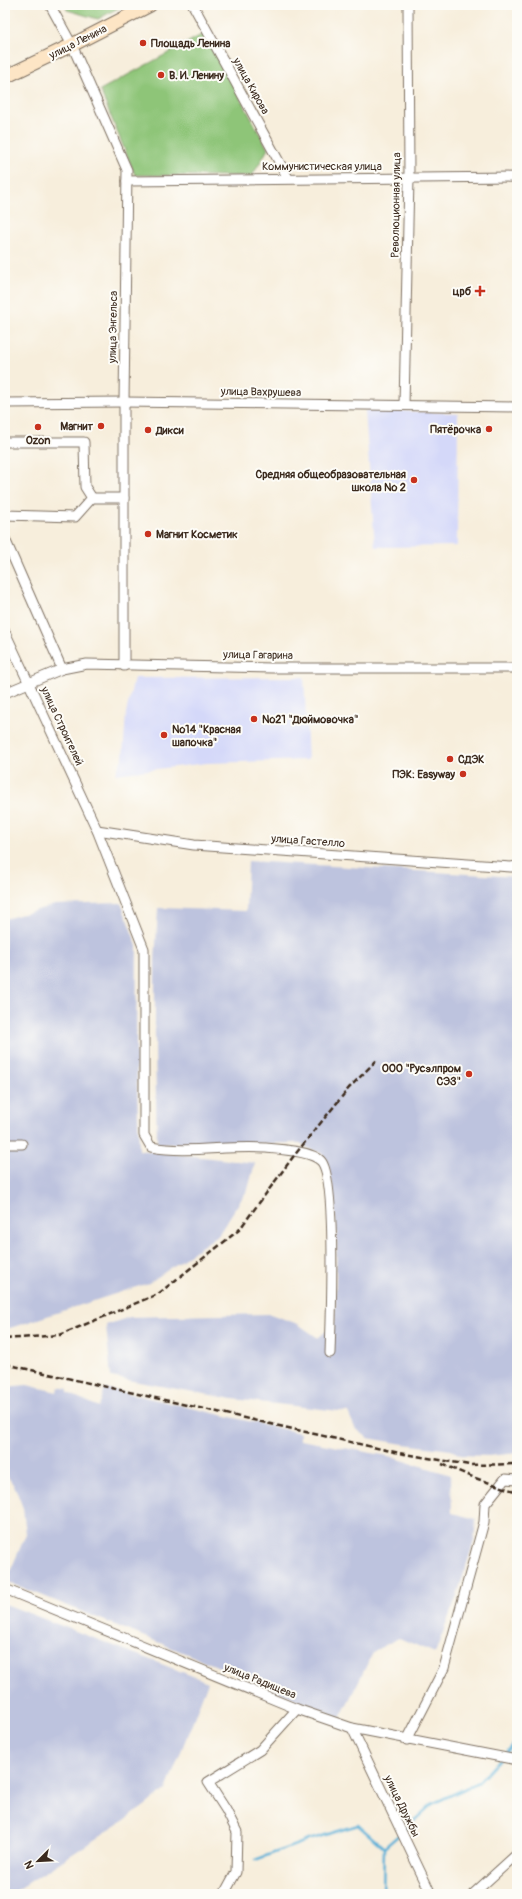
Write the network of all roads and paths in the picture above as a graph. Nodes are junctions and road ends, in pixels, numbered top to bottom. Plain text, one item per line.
1 (50, 5) edge
2 (150, 5) edge
3 (193, 5) edge
4 (408, 5) edge
5 (72, 45) junction
6 (5, 77) edge
7 (517, 176) edge
8 (288, 178) junction
9 (409, 178) junction
10 (127, 181) junction
11 (124, 402) junction
12 (5, 403) edge
13 (404, 406) junction
14 (517, 407) edge
15 (5, 442) edge
16 (92, 498) junction
17 (124, 498) junction
18 (5, 514) edge
19 (5, 538) edge
20 (5, 632) edge
21 (124, 666) junction
22 (517, 668) edge
23 (62, 669) junction
24 (28, 682) junction
25 (5, 693) edge
26 (97, 830) junction
27 (517, 866) edge
28 (5, 1144) edge
29 (22, 1144) dead end
30 (330, 1353) dead end
31 (517, 1480) edge
32 (5, 1589) edge
33 (297, 1709) junction
34 (352, 1728) junction
35 (407, 1740) junction
36 (517, 1760) edge
37 (517, 1854) edge
38 (224, 1894) edge
39 (431, 1894) edge
40 (473, 1894) edge

1 - 5 street, улица Энгельса
2 - 5 main road, улица Ленина
3 - 8 street, улица Кирова
4 - 9 street, Революционная улица
5 - 6 main road, улица Ленина
5 - 10 street, улица Энгельса
7 - 9 street, Коммунистическая улица
8 - 9 street, Коммунистическая улица
8 - 10 street, Коммунистическая улица
9 - 13 street, Революционная улица
10 - 11 street, улица Энгельса
11 - 12 street, улица Вахрушева
11 - 13 street, улица Вахрушева
11 - 17 street, улица Энгельса
13 - 14 street, улица Вахрушева
15 - 16 street
16 - 17 street
16 - 18 street
17 - 21 street, улица Энгельса
19 - 23 street
20 - 24 street, улица Строителей
21 - 22 street, улица Гагарина
21 - 23 street, улица Гагарина
23 - 24 street, улица Гагарина
24 - 25 street, улица Гагарина
24 - 26 street, улица Строителей
26 - 27 street, улица Гастелло
26 - 30 street, улица Строителей
28 - 29 street
31 - 35 street
32 - 33 street, улица Радищева
33 - 34 street, улица Радищева
33 - 38 street
34 - 35 street, улица Радищева
34 - 39 street, улица Дружбы
35 - 36 street, улица Радищева
37 - 40 street

